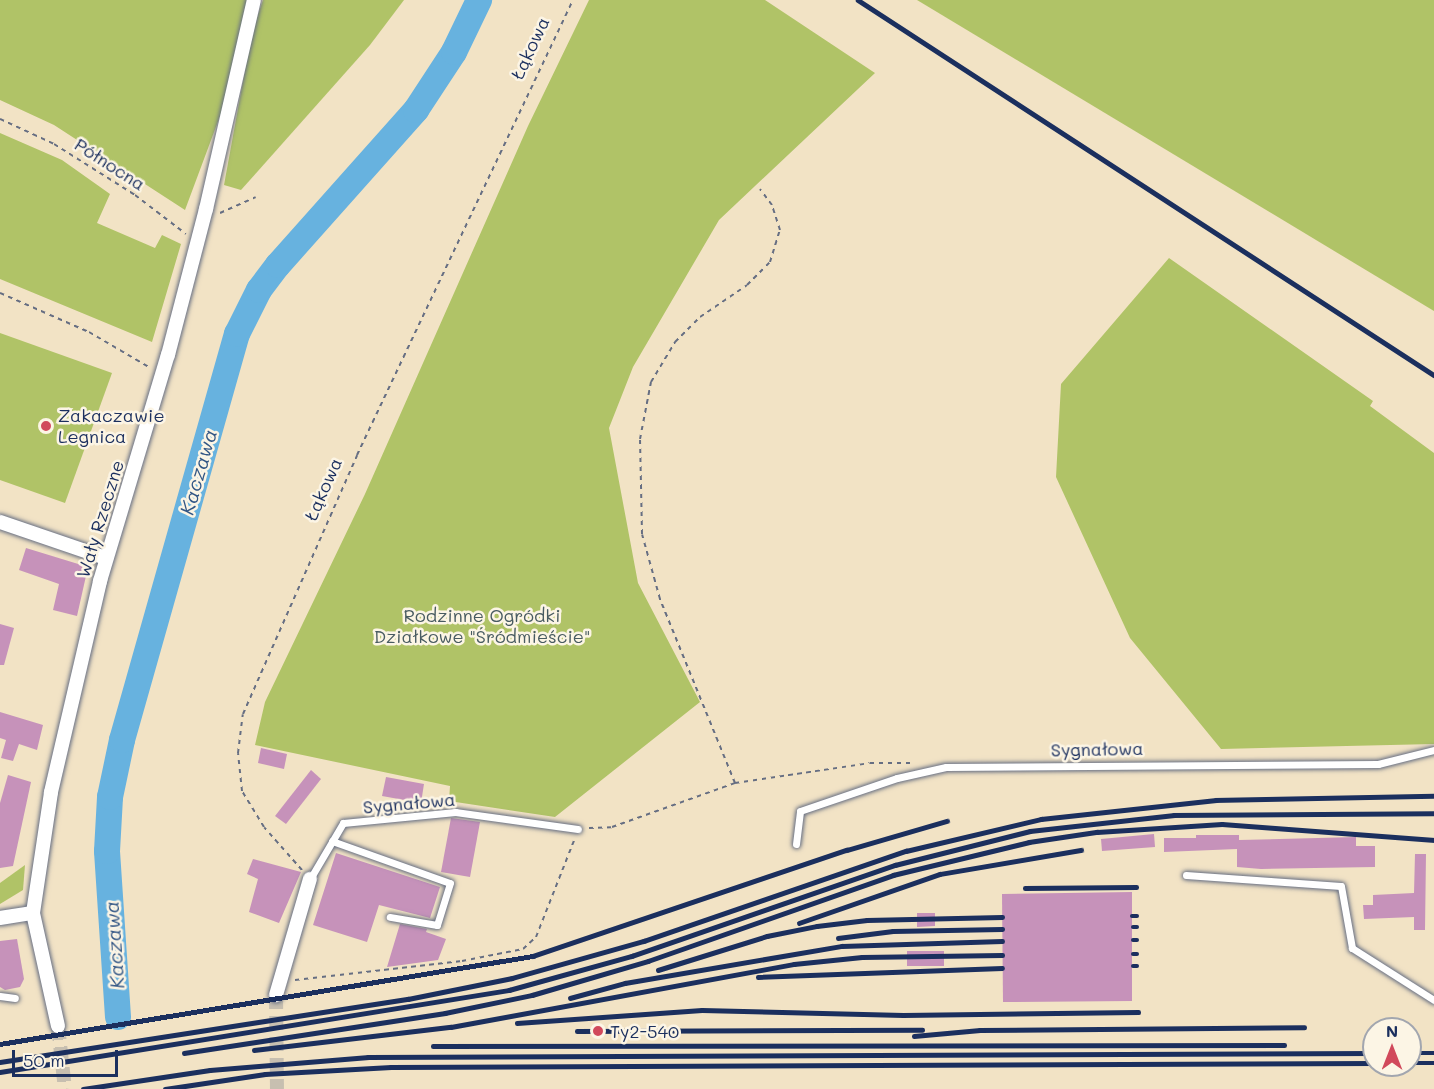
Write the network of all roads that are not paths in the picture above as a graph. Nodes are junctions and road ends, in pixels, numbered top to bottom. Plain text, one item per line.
1 (254, 0) edge
2 (0, 522) edge
3 (106, 558) junction
4 (1434, 750) edge
5 (578, 829) road end
6 (332, 841) junction
7 (796, 844) dead end
8 (1186, 875) dead end
9 (310, 879) joint
10 (33, 913) junction
11 (390, 917) dead end
12 (0, 918) edge
13 (278, 988) tunnel mouth
14 (0, 996) edge
15 (15, 998) dead end
16 (1434, 1000) edge
17 (58, 1026) tunnel mouth

1 - 3 street, Wały Rzeczne
2 - 3 street
3 - 10 street, Wały Rzeczne
4 - 7 lane, Sygnałowa
5 - 6 lane, Sygnałowa
6 - 9 lane, Sygnałowa
6 - 11 lane
8 - 16 lane
9 - 13 street
10 - 12 street
10 - 17 street
14 - 15 lane

